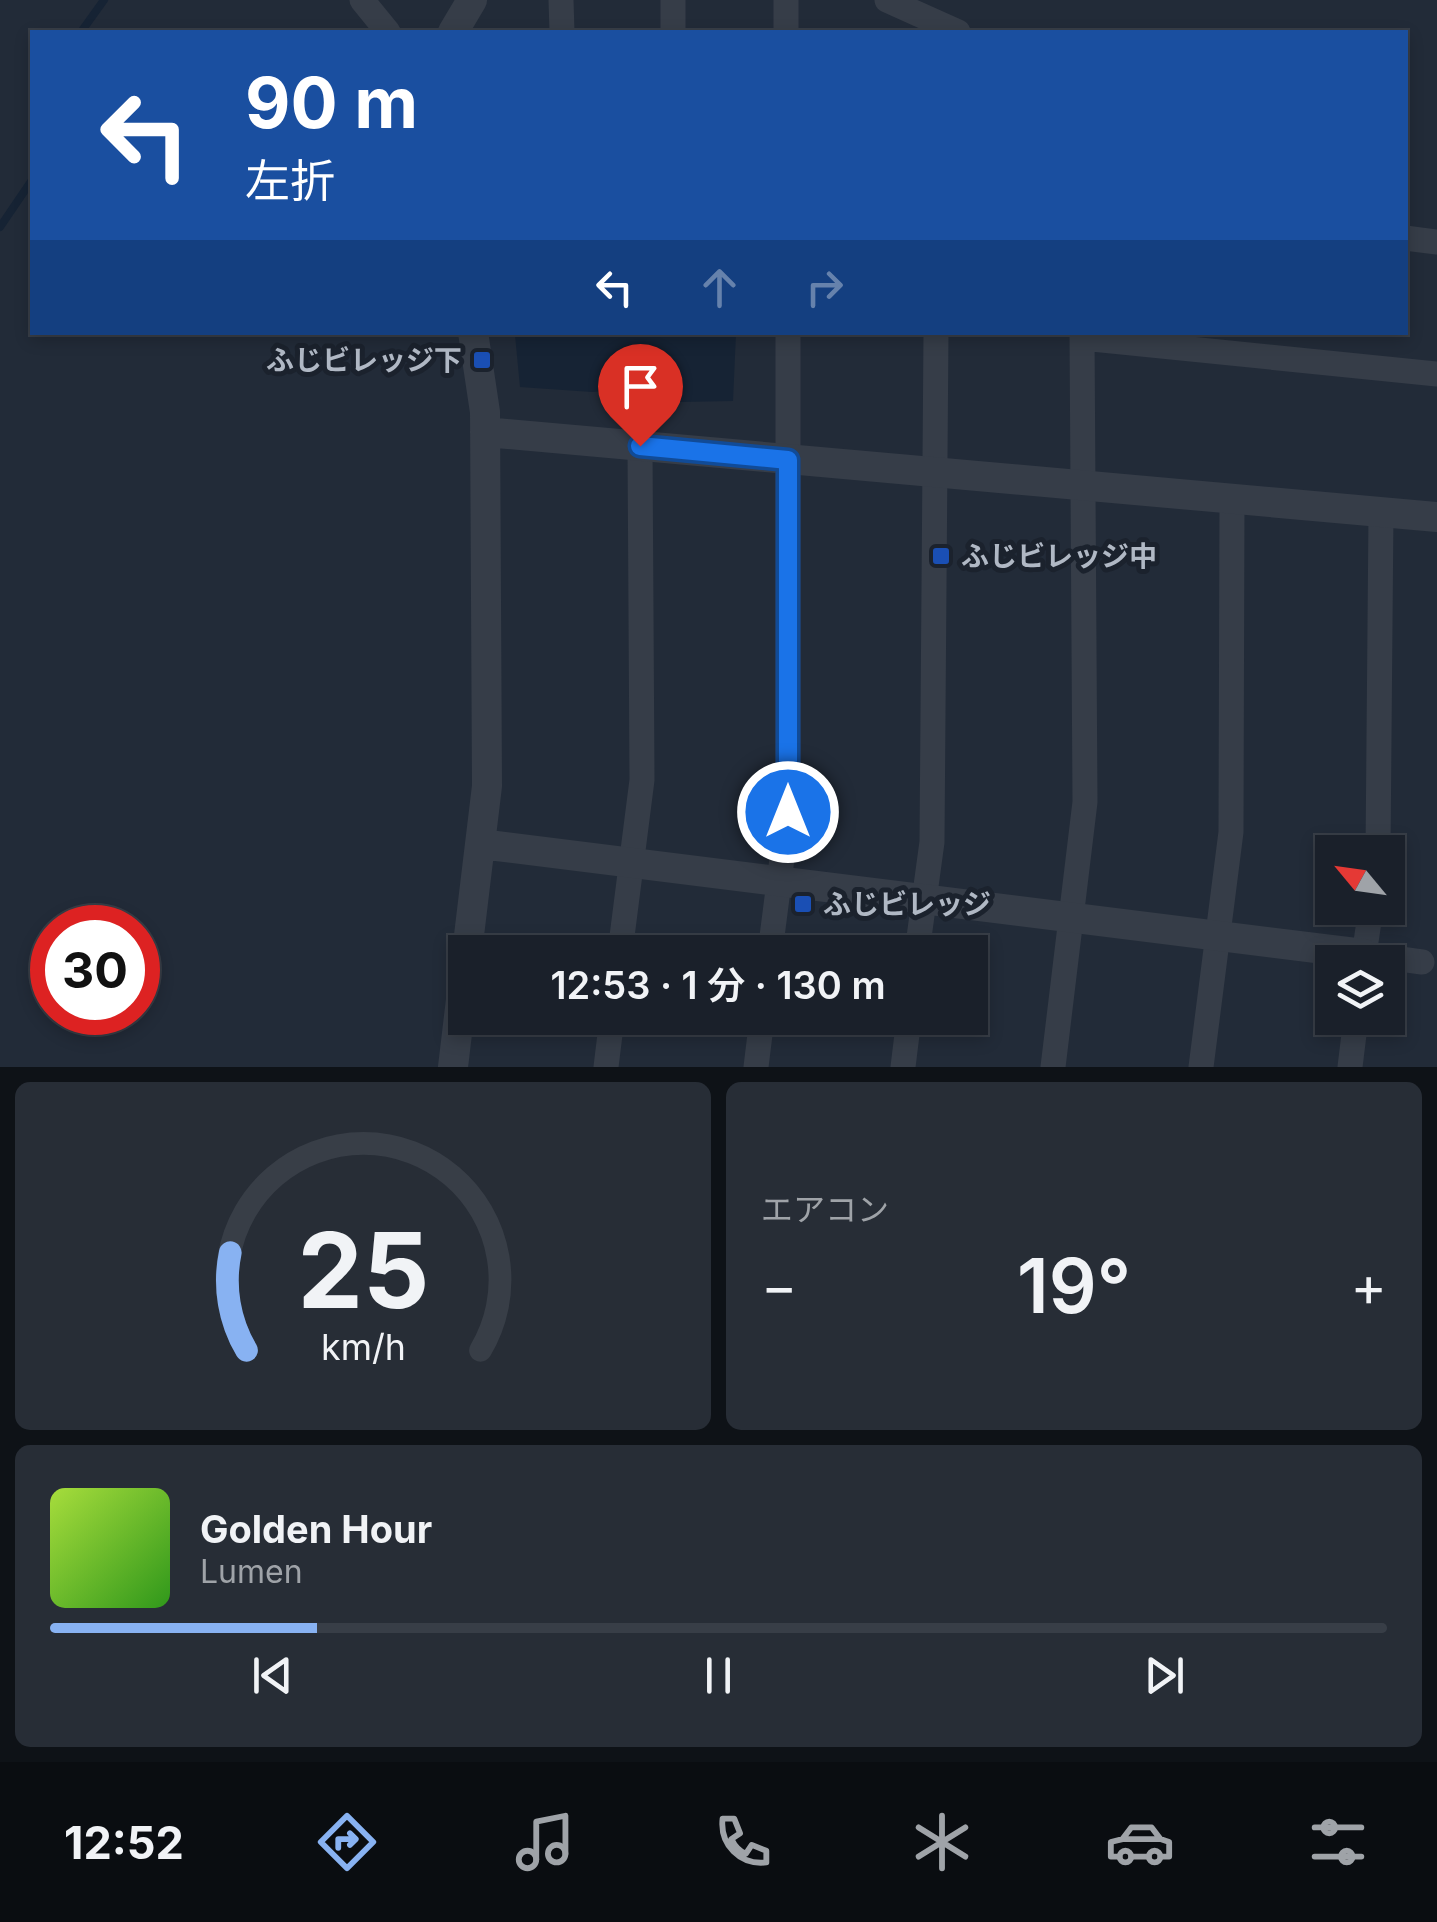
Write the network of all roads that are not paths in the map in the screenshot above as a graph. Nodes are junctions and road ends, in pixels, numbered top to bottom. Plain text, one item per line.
1 (362, 0) edge
2 (472, 0) edge
3 (561, 0) edge
4 (673, 0) edge
5 (786, 0) edge
6 (887, 0) edge
7 (386, 30) edge
8 (454, 30) edge
9 (562, 30) edge
10 (673, 30) edge
11 (786, 30) edge
12 (948, 30) edge
13 (1408, 238) edge
14 (1437, 242) edge
15 (473, 335) edge
16 (788, 335) edge
17 (936, 335) edge
18 (1082, 336) edge
19 (1437, 374) edge
20 (485, 432) junction
21 (640, 446) junction
22 (788, 460) junction
23 (935, 473) junction
24 (1082, 486) junction
25 (1232, 499) junction
26 (1381, 512) junction
27 (1437, 517) edge
28 (1378, 835) edge
29 (480, 844) junction
30 (631, 863) junction
31 (779, 882) junction
32 (924, 900) junction
33 (1071, 918) junction
34 (468, 935) edge
35 (622, 935) edge
36 (772, 935) edge
37 (919, 935) edge
38 (1218, 936) junction
39 (1315, 951) edge
40 (1405, 961) edge
41 (1422, 962) dead end
42 (456, 1035) edge
43 (610, 1035) edge
44 (760, 1035) edge
45 (907, 1035) edge
46 (1354, 1035) edge
47 (452, 1067) edge
48 (606, 1067) edge
49 (756, 1067) edge
50 (903, 1067) edge
51 (1053, 1067) edge
52 (1201, 1067) edge
53 (1350, 1067) edge

1 - 7 street
2 - 8 street
3 - 9 street
4 - 10 street
5 - 11 street
6 - 12 street
13 - 14 street
15 - 20 street
16 - 22 street
17 - 23 street
18 - 19 street
18 - 24 street
20 - 21 street
20 - 29 street
21 - 22 street
21 - 30 street
22 - 23 street
22 - 31 street
23 - 24 street
23 - 32 street
24 - 25 street
24 - 33 street
25 - 26 street
25 - 38 street
26 - 27 street
26 - 28 street
29 - 30 street
29 - 34 street
30 - 31 street
30 - 35 street
31 - 32 street
31 - 36 street
32 - 33 street
32 - 37 street
33 - 38 street
33 - 51 street
38 - 39 street
38 - 52 street
40 - 41 street
42 - 47 street
43 - 48 street
44 - 49 street
45 - 50 street
46 - 53 street

